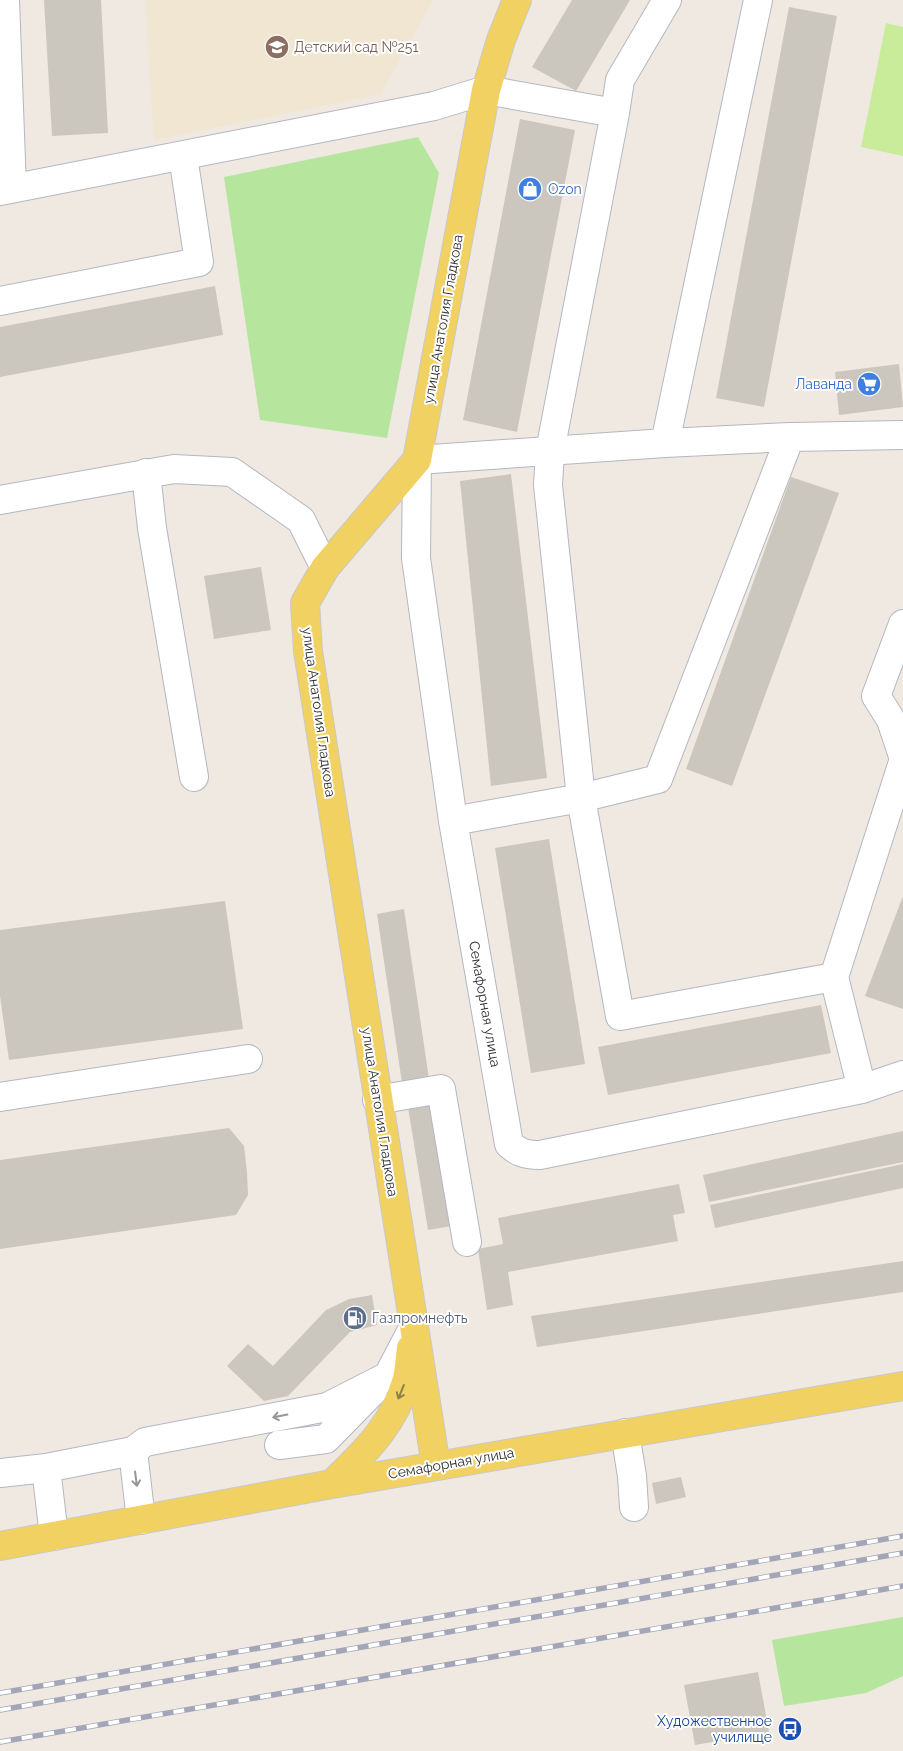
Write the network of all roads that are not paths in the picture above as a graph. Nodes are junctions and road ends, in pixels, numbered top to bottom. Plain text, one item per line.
1 (5, 0) edge
2 (517, 0) edge
3 (667, 0) edge
4 (758, 0) edge
5 (486, 90) junction
6 (615, 113) junction
7 (183, 156) junction
8 (6, 190) edge
9 (0, 301) edge
10 (903, 435) edge
11 (790, 437) junction
12 (665, 443) junction
13 (550, 451) junction
14 (417, 460) junction
15 (146, 472) junction
16 (0, 500) edge
17 (325, 568) junction
18 (903, 624) edge
19 (903, 756) edge
20 (903, 762) edge
21 (194, 777) dead end
22 (581, 798) junction
23 (453, 821) junction
24 (834, 976) junction
25 (248, 1059) dead end
26 (903, 1075) edge
27 (862, 1089) junction
28 (0, 1097) edge
29 (378, 1100) junction
30 (466, 1242) dead end
31 (414, 1327) junction
32 (388, 1376) junction
33 (903, 1386) edge
34 (625, 1433) junction
35 (279, 1445) dead end
36 (133, 1451) junction
37 (436, 1466) junction
38 (46, 1468) junction
39 (0, 1473) edge
40 (332, 1484) junction
41 (634, 1507) dead end
42 (141, 1520) junction
43 (54, 1536) junction
44 (0, 1546) edge

1 - 8 street
2 - 5 main road, улица Анатолия Гладкова
3 - 6 street
4 - 12 street
5 - 6 street
5 - 7 street
5 - 14 main road, улица Анатолия Гладкова
6 - 13 street
7 - 8 street
7 - 9 street
10 - 11 street
11 - 12 street
11 - 22 street
12 - 13 street
13 - 14 street
13 - 22 street
14 - 17 main road, улица Анатолия Гладкова
14 - 23 street, Семафорная улица
15 - 16 street
15 - 17 street
15 - 21 street
17 - 29 main road, улица Анатолия Гладкова
18 - 19 street
20 - 24 street
22 - 23 street
22 - 24 street
23 - 27 street, Семафорная улица
24 - 27 street
25 - 28 street
26 - 27 street, Семафорная улица
29 - 30 street
29 - 31 main road, улица Анатолия Гладкова
31 - 32 street
31 - 37 main road, улица Анатолия Гладкова
31 -> 40 main road
32 - 35 street
32 -> 36 street
33 - 34 main road, Семафорная улица
34 - 37 main road, Семафорная улица
34 - 41 street
36 - 38 street
36 -> 42 street
37 - 40 main road, Семафорная улица
38 - 39 street
38 - 43 street
40 - 42 main road, Семафорная улица
42 - 43 main road, Семафорная улица
43 - 44 main road, Семафорная улица

